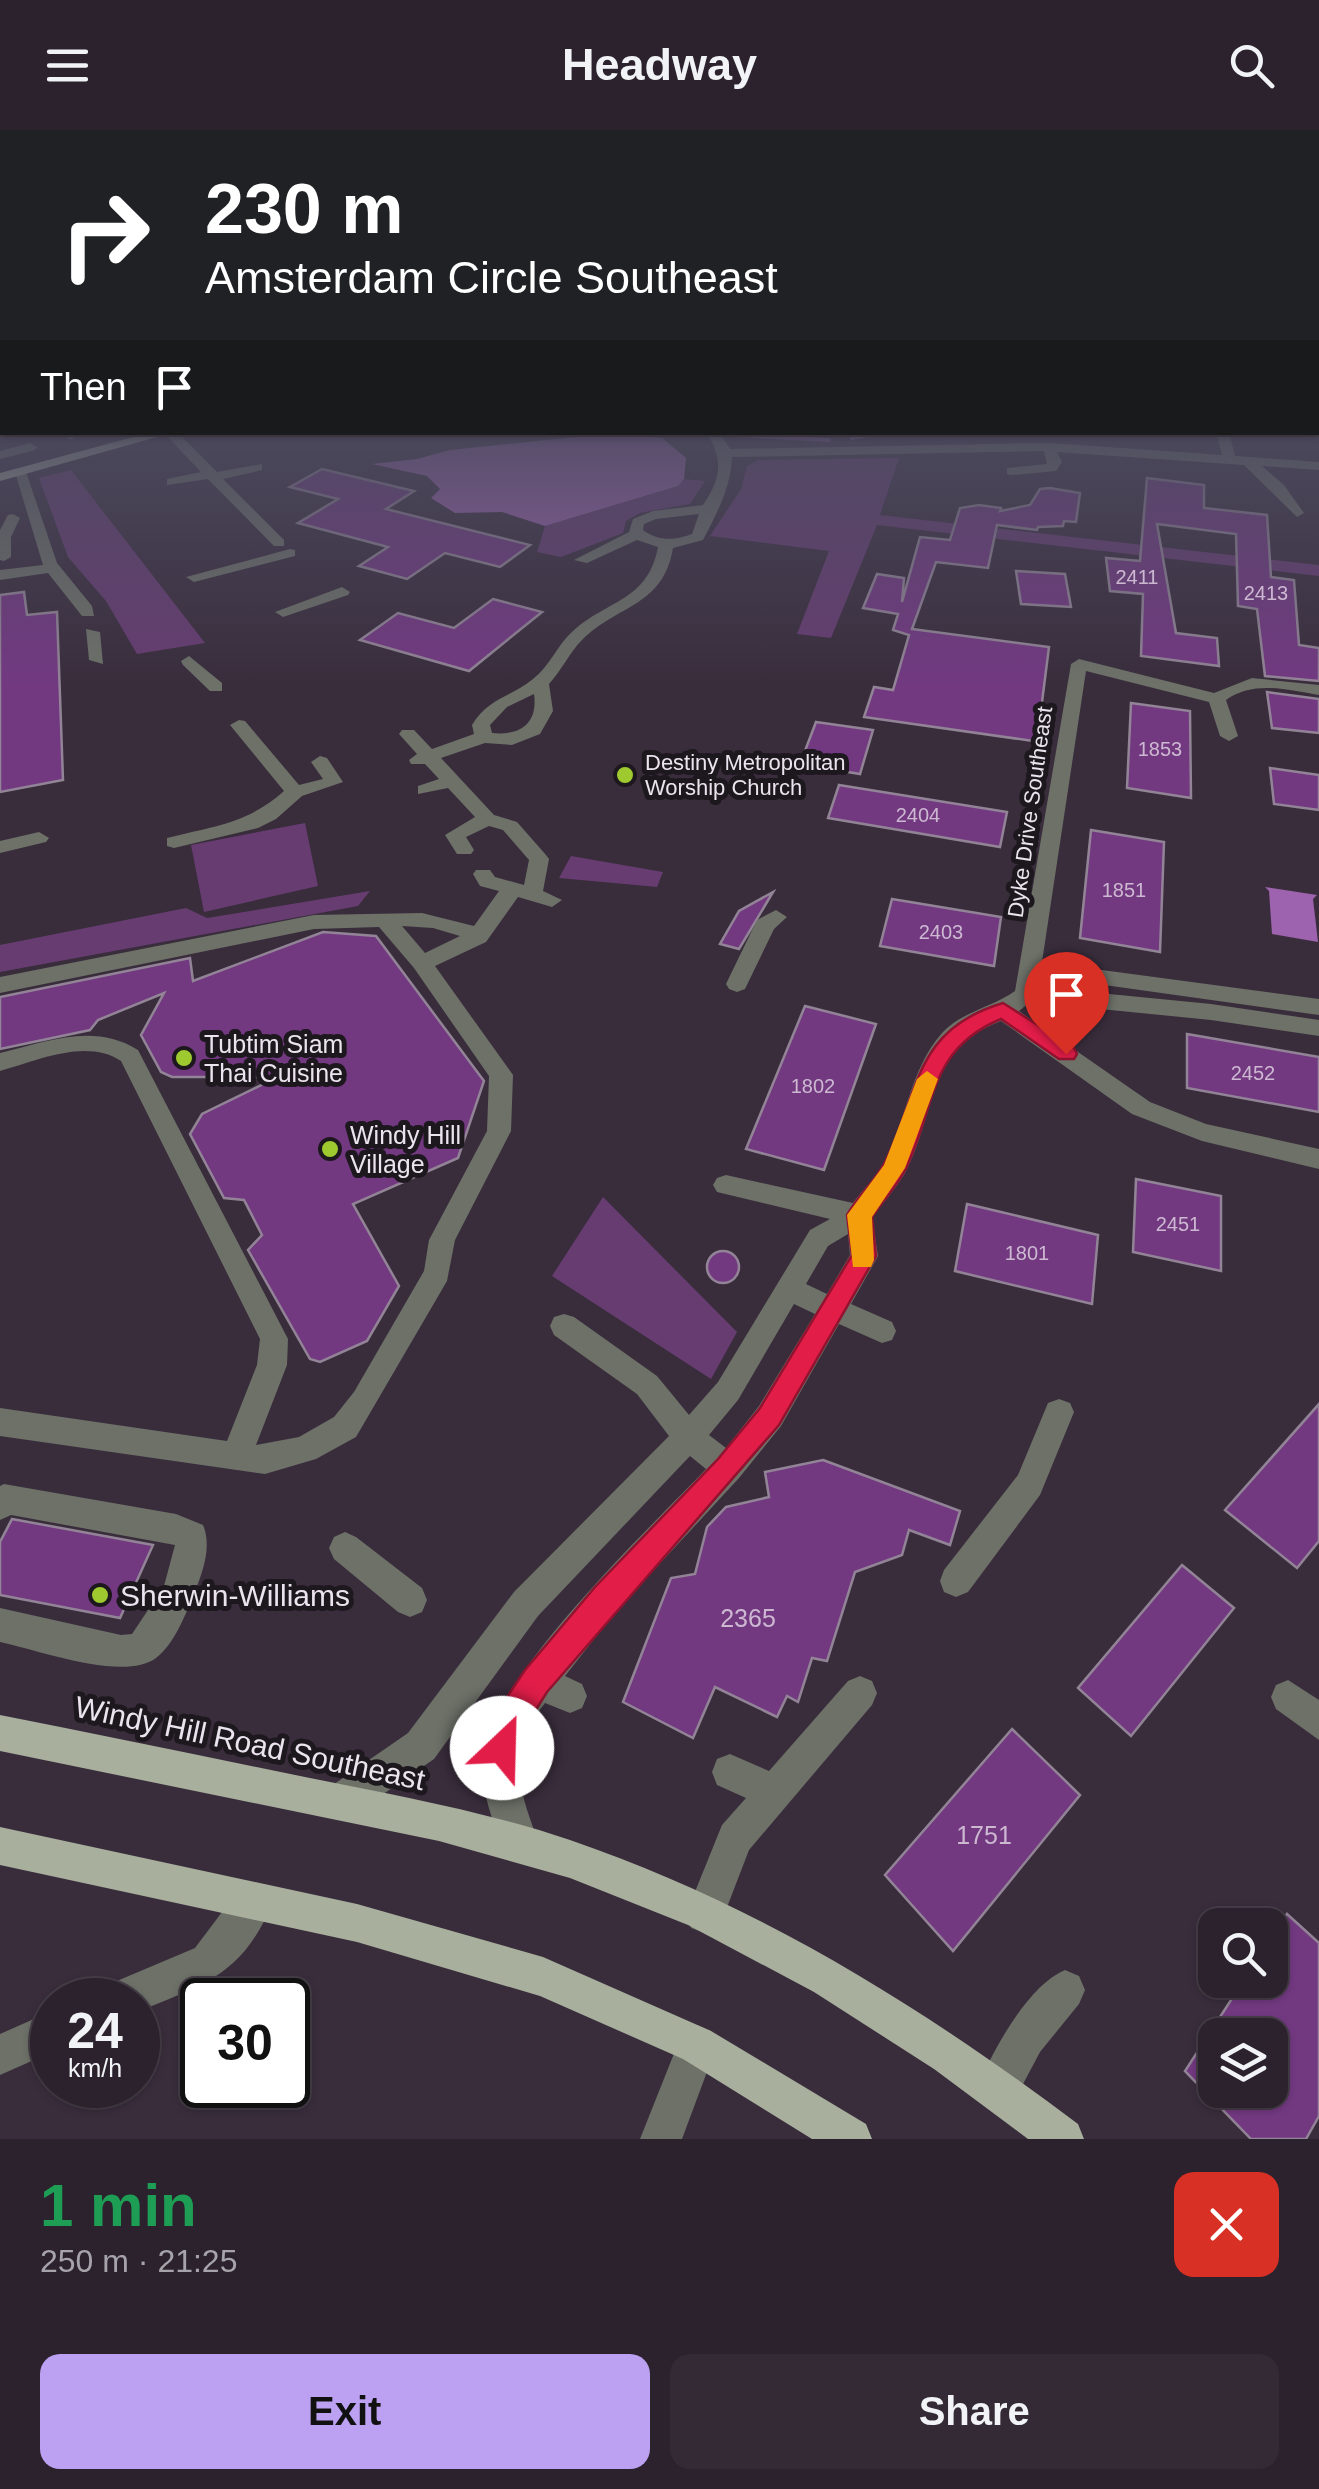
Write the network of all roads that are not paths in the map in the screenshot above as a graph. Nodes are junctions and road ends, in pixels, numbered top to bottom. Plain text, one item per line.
1 (31, 499) edge
2 (236, 499) edge
3 (714, 499) edge
4 (1287, 499) edge
5 (708, 508) junction
6 (1297, 513) dead end
7 (34, 515) junction
8 (7, 519) edge
9 (637, 534) junction
10 (666, 544) junction
11 (4, 557) dead end
12 (582, 560) dead end
13 (52, 568) junction
14 (0, 575) edge
15 (194, 577) dead end
16 (342, 592) dead end
17 (283, 612) dead end
18 (88, 614) dead end
19 (92, 632) dead end
20 (97, 660) dead end
21 (189, 661) dead end
22 (540, 683) junction
23 (216, 687) dead end
24 (1319, 690) edge
25 (1217, 699) junction
26 (240, 724) dead end
27 (408, 734) dead end
28 (1229, 736) dead end
29 (484, 737) junction
30 (424, 758) junction
31 (320, 762) dead end
32 (452, 781) junction
33 (425, 790) dead end
34 (295, 792) junction
35 (487, 819) junction
36 (40, 838) dead end
37 (174, 842) dead end
38 (0, 847) edge
39 (464, 850) dead end
40 (483, 874) dead end
41 (532, 895) junction
42 (776, 917) dead end
43 (385, 920) junction
44 (478, 937) junction
45 (422, 962) junction
46 (1032, 968) junction
47 (736, 984) dead end
48 (0, 985) edge
49 (1026, 994) junction
50 (1319, 1006) edge
51 (1003, 1010) junction
52 (1319, 1028) edge
53 (0, 1062) edge
54 (1319, 1159) edge
55 (726, 1186) dead end
56 (860, 1215) junction
57 (791, 1290) junction
58 (833, 1310) junction
59 (564, 1326) dead end
60 (882, 1331) dead end
61 (1059, 1412) dead end
62 (0, 1422) edge
63 (688, 1437) junction
64 (237, 1455) junction
65 (728, 1468) junction
66 (0, 1505) edge
67 (346, 1548) dead end
68 (956, 1581) dead end
69 (410, 1600) dead end
70 (0, 1626) edge
71 (536, 1681) junction
72 (860, 1693) dead end
73 (570, 1696) dead end
74 (1288, 1696) dead end
75 (1319, 1722) edge
76 (0, 1733) edge
77 (730, 1772) dead end
78 (774, 1792) junction
79 (340, 1802) junction
80 (520, 1843) junction
81 (0, 1846) edge
82 (254, 1902) junction
83 (705, 1914) junction
84 (160, 1983) edge
85 (1064, 1990) dead end
86 (30, 2041) edge
87 (697, 2045) junction
88 (0, 2055) edge
89 (998, 2088) junction
90 (661, 2139) edge
91 (851, 2139) edge
92 (1063, 2139) edge

1 - 7 street
2 - 15 street
3 - 5 street
4 - 6 street
5 - 9 street
5 - 10 street
7 - 8 street
7 - 13 street
8 - 11 street
9 - 10 street
9 - 12 street
10 - 22 street
13 - 14 street
13 - 18 street
16 - 17 street
19 - 20 street
21 - 23 street
22 - 29 street
22 - 29 street
24 - 25 street
25 - 28 street
25 - 46 street, Dyke Drive Southeast
26 - 34 street
27 - 30 street
29 - 30 street
30 - 32 street
31 - 34 street
32 - 33 street
32 - 35 street
34 - 37 street
35 - 39 street
35 - 41 street
36 - 38 street
40 - 41 street
41 - 44 street
42 - 47 street
43 - 44 street
43 - 45 street
43 - 48 street
44 - 45 street
45 - 64 street
46 - 49 street, Dyke Drive Southeast
46 - 50 street
49 - 51 street
49 - 52 street
51 - 54 street
51 - 56 street
53 - 64 street
55 - 56 street
56 - 57 street
56 - 58 street
57 - 58 street
57 - 63 street
58 - 60 street
58 - 65 street
59 - 63 street
61 - 68 street
62 - 64 street
63 - 65 street
63 - 79 street
65 - 71 street
66 - 70 street
67 - 69 street
71 - 73 street
71 - 80 street
72 - 78 street
74 - 75 street
76 - 79 main road, Windy Hill Road Southeast
77 - 78 street
78 - 83 street
79 - 80 main road, Windy Hill Road Southeast
80 - 83 main road, Windy Hill Road Southeast
81 - 82 main road
82 - 84 street
82 - 87 main road
83 - 89 main road, Windy Hill Road Southeast
85 - 89 street
86 - 88 street
87 - 90 street
87 - 91 main road
89 - 92 main road, Windy Hill Road Southeast

